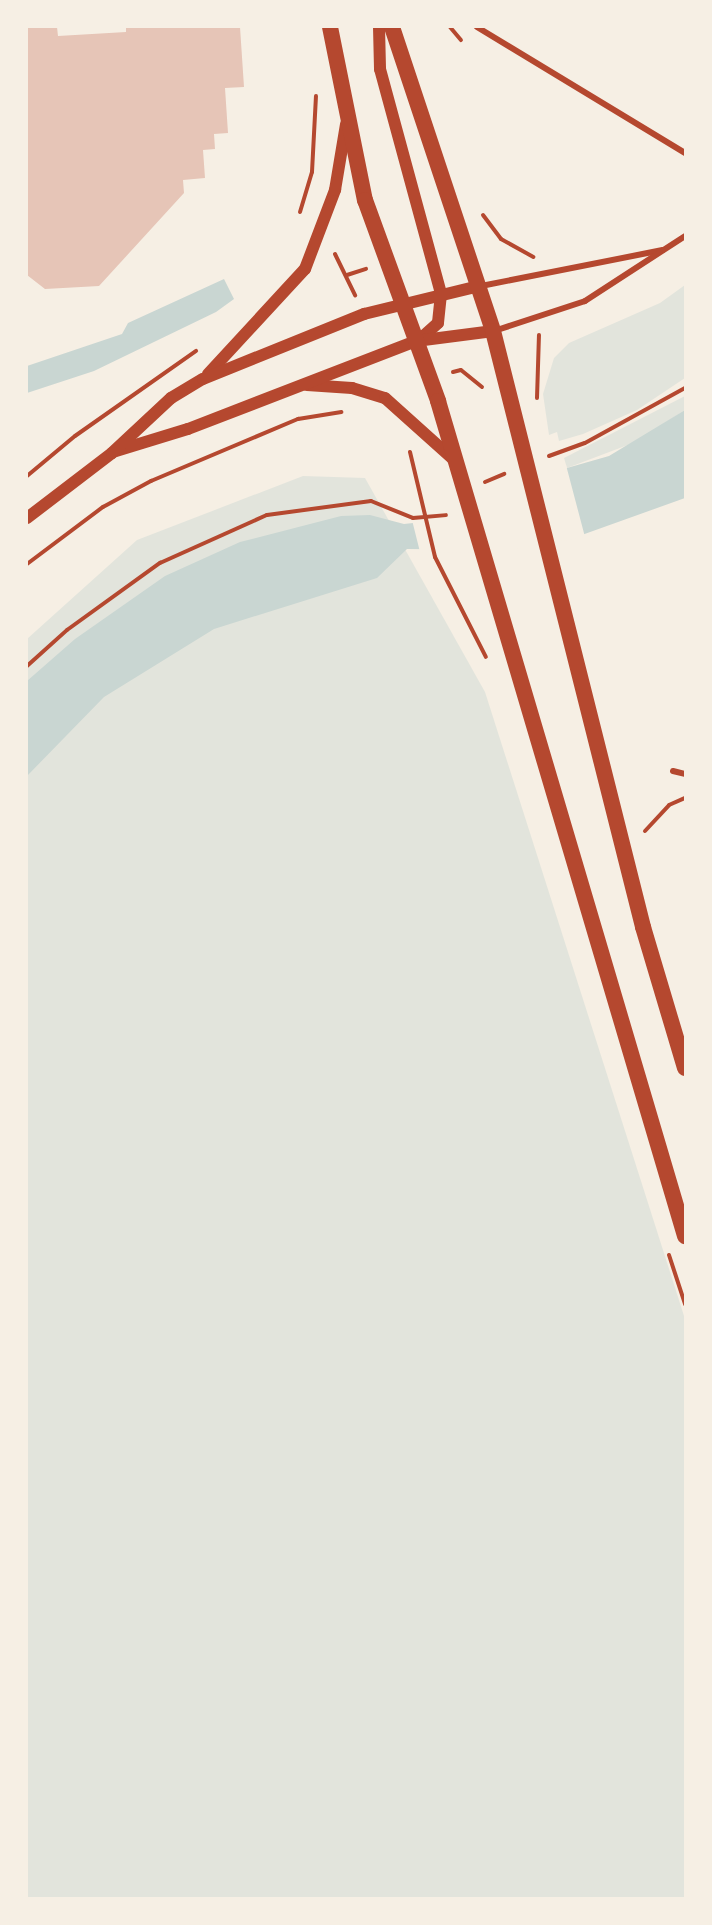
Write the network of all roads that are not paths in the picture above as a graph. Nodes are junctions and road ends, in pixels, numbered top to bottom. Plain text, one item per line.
1 (330, 27) edge
2 (379, 27) edge
3 (392, 27) edge
4 (477, 27) edge
5 (346, 116) junction
6 (685, 153) edge
7 (685, 236) edge
8 (668, 249) junction
9 (479, 286) junction
10 (441, 294) junction
11 (399, 303) junction
12 (493, 331) junction
13 (416, 341) junction
14 (203, 379) junction
15 (291, 388) junction
16 (112, 453) junction
17 (454, 460) junction
18 (27, 518) edge
19 (673, 771) dead end
20 (685, 774) edge
21 (685, 1068) edge
22 (685, 1236) edge

1 - 5 highway
2 - 10 main road
3 - 9 highway
4 - 6 street
5 - 11 highway
5 - 14 main road
7 - 8 street
8 - 9 street
8 - 12 street
9 - 10 main road
9 - 12 highway
10 - 11 main road
10 - 13 main road
11 - 13 highway
11 - 14 main road
12 - 13 main road
12 - 21 highway
13 - 15 main road
13 - 17 highway
14 - 16 main road
15 - 16 main road
15 - 17 main road
16 - 18 main road
17 - 22 highway
19 - 20 street

